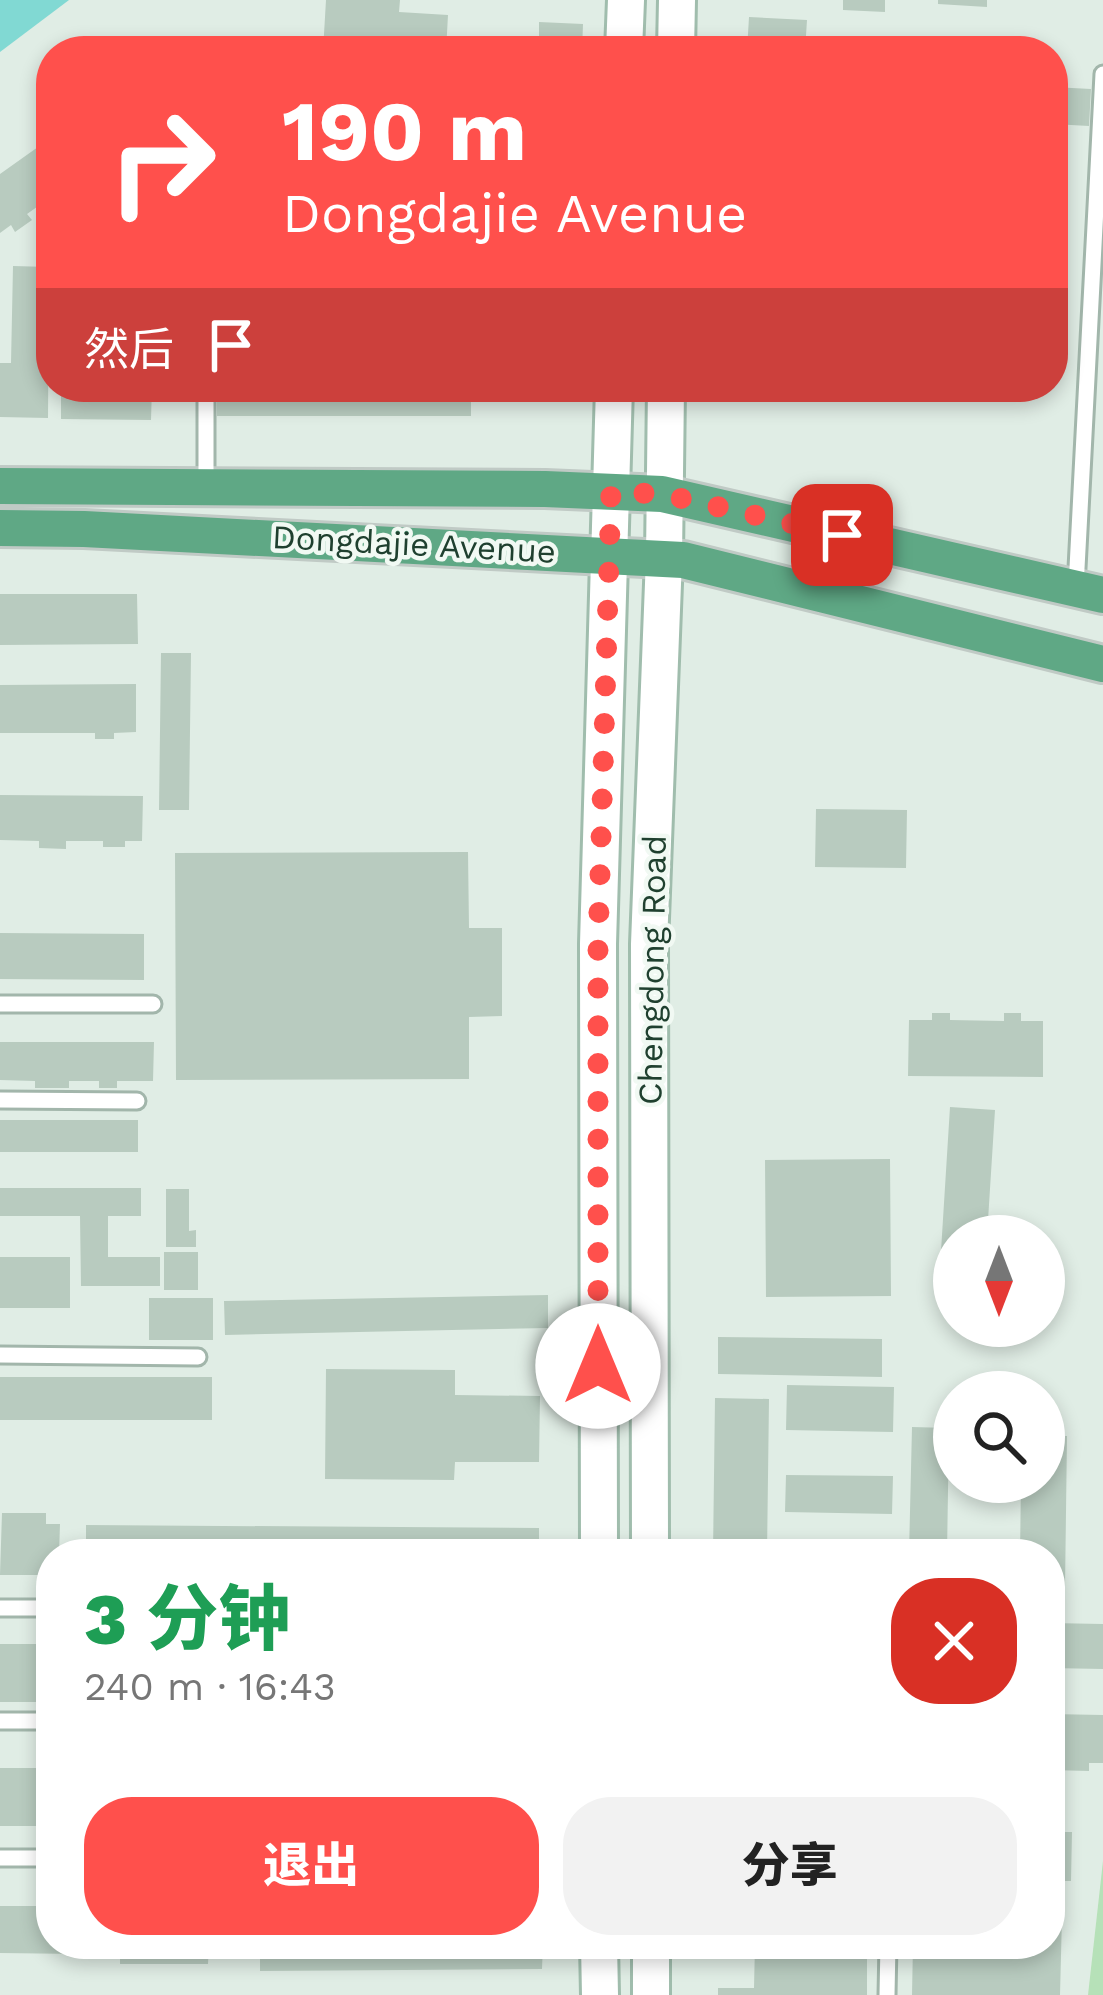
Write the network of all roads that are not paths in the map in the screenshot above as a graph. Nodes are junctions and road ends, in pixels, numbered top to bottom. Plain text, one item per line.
1 (626, 0) edge
2 (677, 0) edge
3 (625, 36) edge
4 (676, 36) edge
5 (1103, 74) edge
6 (206, 402) edge
7 (614, 402) edge
8 (665, 402) edge
9 (0, 486) edge
10 (206, 487) junction
11 (611, 492) junction
12 (662, 494) junction
13 (0, 528) edge
14 (607, 554) junction
15 (664, 558) junction
16 (1090, 591) edge
17 (1103, 664) edge
18 (0, 1004) edge
19 (153, 1004) dead end
20 (0, 1100) edge
21 (137, 1101) dead end
22 (0, 1355) edge
23 (198, 1357) dead end
24 (599, 1539) edge
25 (650, 1539) edge
26 (0, 1608) edge
27 (36, 1608) edge
28 (0, 1720) edge
29 (36, 1721) edge
30 (0, 1858) edge
31 (36, 1858) edge
32 (599, 1959) edge
33 (651, 1959) edge
34 (888, 1959) edge
35 (599, 1995) edge
36 (651, 1995) edge
37 (887, 1995) edge

1 - 3 main road
2 - 4 main road
5 - 16 lane
6 - 10 lane
7 - 11 main road, Chengdong Road
8 - 12 main road, Chengdong Road
9 - 10 main road, Dongdajie Avenue
10 - 11 main road, Dongdajie Avenue
11 - 12 main road, Dongdajie Avenue
11 - 14 main road, Chengdong Road
12 - 15 main road, Chengdong Road
12 - 16 main road, Dongdajie Avenue
13 - 14 main road, Dongdajie Avenue
14 - 15 main road, Dongdajie Avenue
14 - 24 main road, Chengdong Road
15 - 17 main road, Dongdajie Avenue
15 - 25 main road, Chengdong Road
18 - 19 lane
20 - 21 lane
22 - 23 lane
26 - 27 lane
28 - 29 lane
30 - 31 lane
32 - 35 main road
33 - 36 main road
34 - 37 lane

